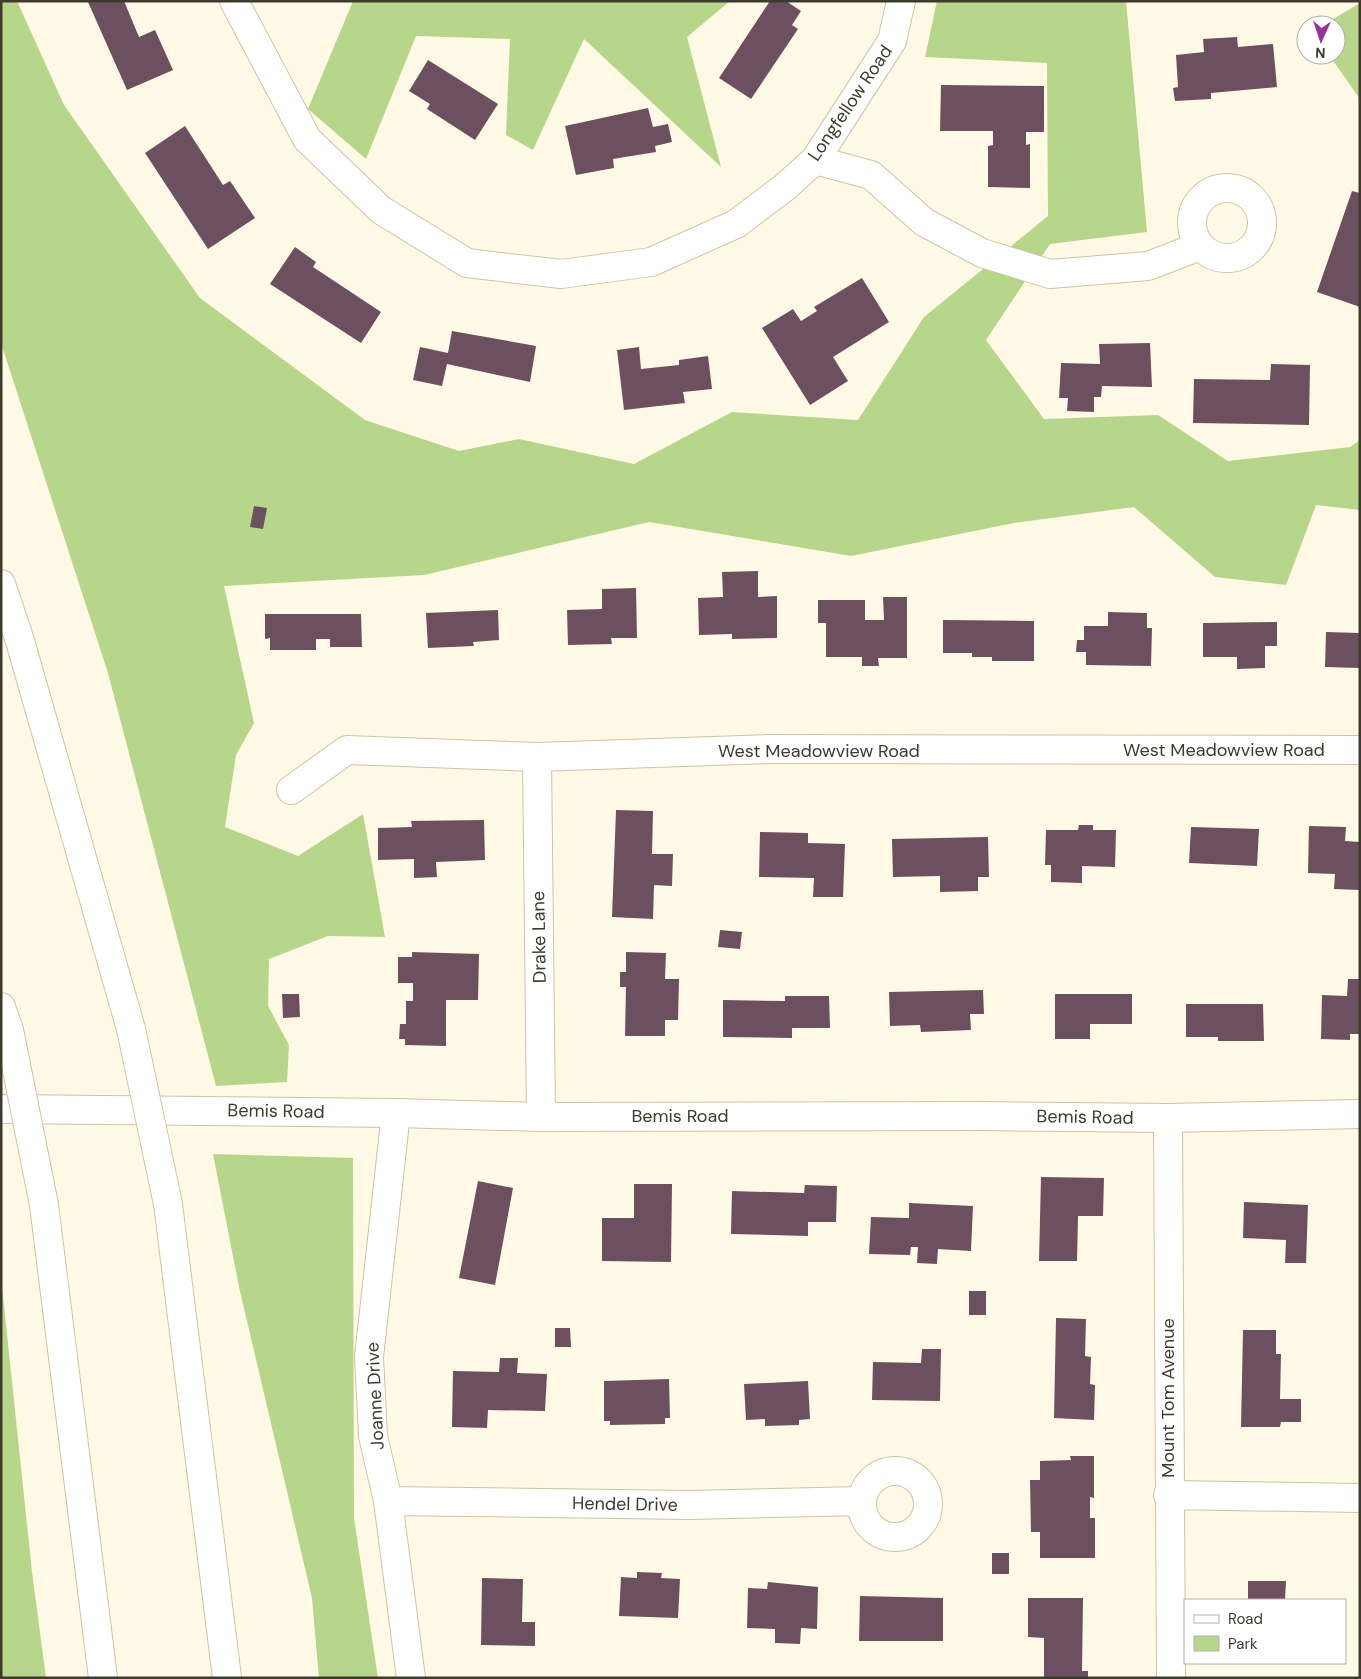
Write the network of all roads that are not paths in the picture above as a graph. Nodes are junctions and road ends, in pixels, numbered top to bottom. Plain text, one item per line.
1 (234, 1) edge
2 (901, 1) edge
3 (815, 160) junction
4 (1200, 246) dead end
5 (1, 584) edge
6 (1360, 750) edge
7 (537, 757) junction
8 (291, 790) dead end
9 (5, 1018) edge
10 (1, 1109) edge
11 (396, 1113) junction
12 (1360, 1114) edge
13 (541, 1117) junction
14 (1168, 1118) junction
15 (1168, 1494) junction
16 (1360, 1498) edge
17 (388, 1501) junction
18 (861, 1501) dead end
19 (103, 1678) edge
20 (227, 1678) edge
21 (411, 1678) edge
22 (1171, 1678) edge

1 - 3 main road, Longfellow Road
2 - 3 main road, Longfellow Road
3 - 4 main road
5 - 20 main road, bridge
6 - 7 main road, West Meadowview Road
7 - 8 main road, West Meadowview Road
7 - 13 main road, Drake Lane
9 - 19 main road, bridge
10 - 11 main road, Bemis Road
11 - 13 main road, Bemis Road
11 - 17 main road, Joanne Drive
12 - 14 main road, Bemis Road
13 - 14 main road, Bemis Road
14 - 15 main road, Mount Tom Avenue
15 - 16 main road
15 - 22 main road, Mount Tom Avenue
17 - 18 main road, Hendel Drive
17 - 21 main road, Joanne Drive

